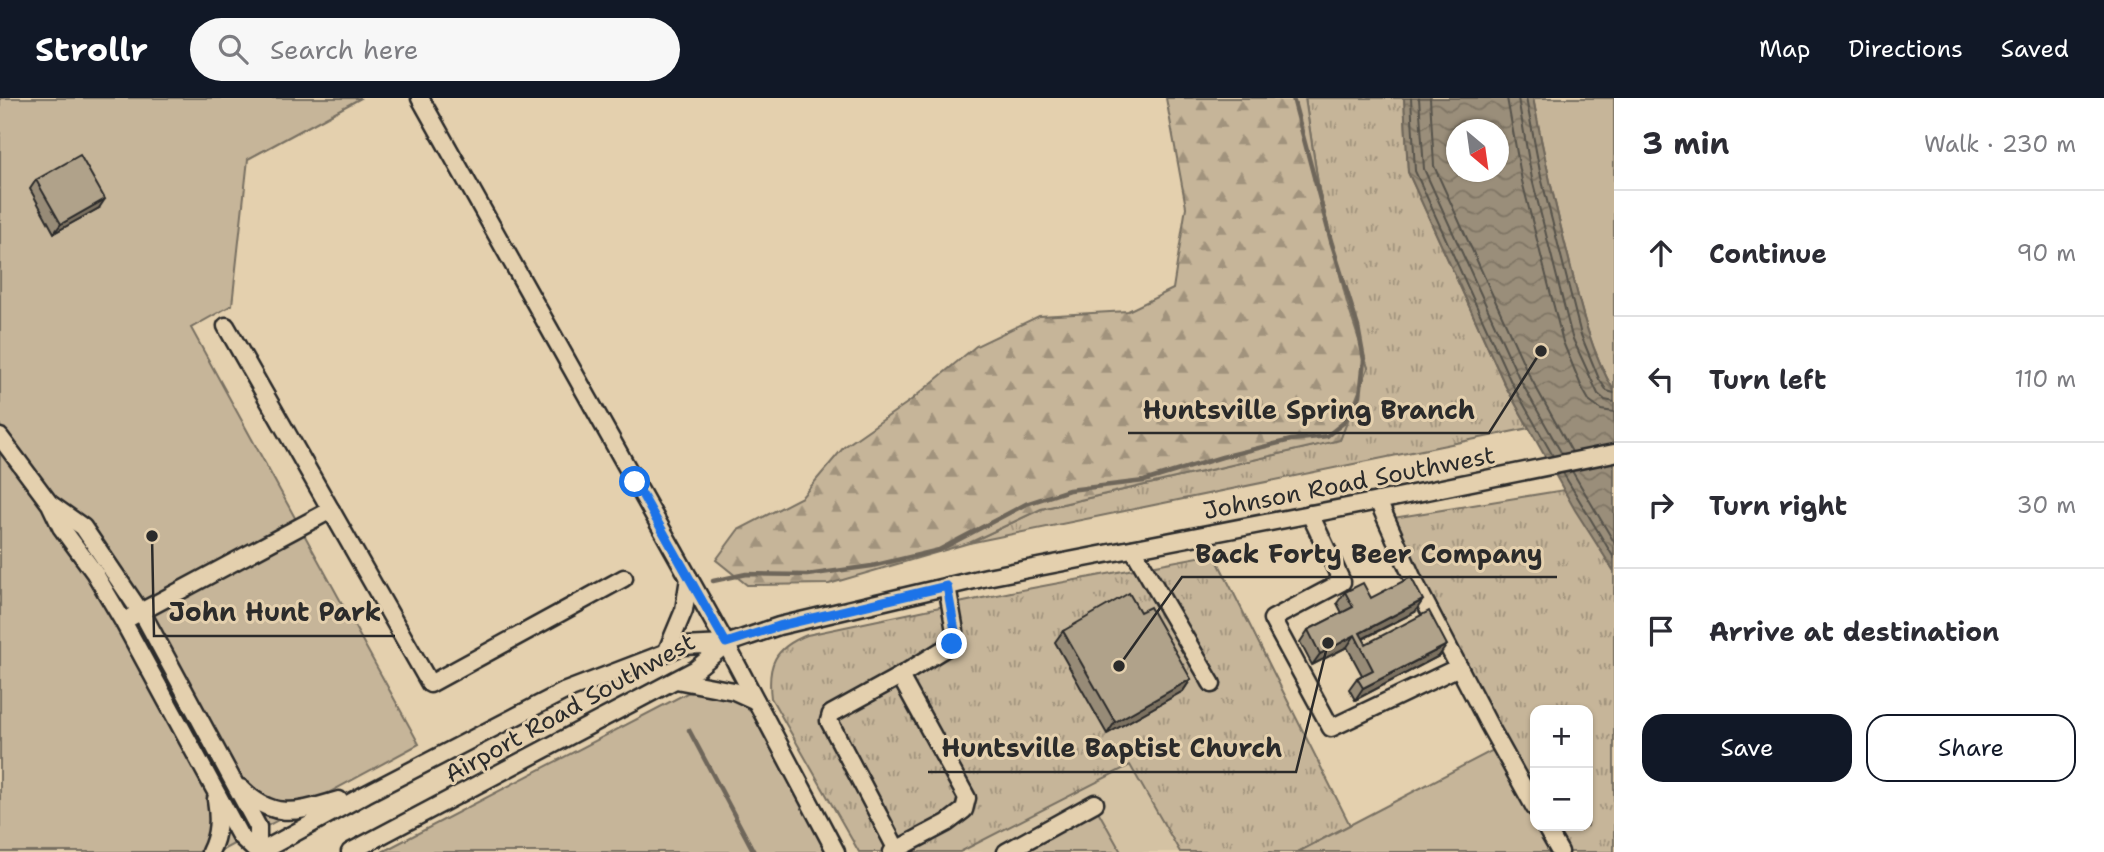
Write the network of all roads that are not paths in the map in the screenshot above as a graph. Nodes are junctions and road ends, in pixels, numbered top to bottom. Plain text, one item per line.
1 (420, 98) edge
2 (226, 326) dead end
3 (0, 437) edge
4 (1614, 453) edge
5 (1378, 501) junction
6 (50, 504) junction
7 (331, 510) junction
8 (1310, 514) junction
9 (1133, 549) junction
10 (624, 578) dead end
11 (689, 578) junction
12 (947, 586) junction
13 (140, 612) junction
14 (123, 621) junction
15 (726, 643) junction
16 (666, 653) junction
17 (1459, 667) junction
18 (900, 676) junction
19 (676, 680) junction
20 (1212, 684) dead end
21 (756, 701) junction
22 (232, 780) junction
23 (215, 789) junction
24 (366, 794) junction
25 (1530, 799) edge
26 (1095, 803) dead end
27 (1548, 831) edge
28 (895, 851) edge
29 (210, 852) edge
30 (258, 852) edge
31 (350, 852) edge
32 (836, 852) edge
33 (1006, 852) edge
34 (1560, 852) edge

1 - 11 street
2 - 7 street
3 - 6 street
4 - 5 street, Johnson Road Southwest
5 - 8 street, Johnson Road Southwest
5 - 17 street
6 - 13 street
6 - 14 street
7 - 10 street
7 - 13 street
8 - 9 street, Johnson Road Southwest
8 - 17 street
9 - 12 street, Johnson Road Southwest
9 - 20 street
11 - 15 street
11 - 16 street
12 - 15 street, Johnson Road Southwest
12 - 18 street
13 - 14 street
13 - 22 street
14 - 23 street
15 - 16 street, Airport Road Southwest
15 - 19 street, Airport Road Southwest
15 - 21 street
16 - 24 street, Airport Road Southwest
17 - 25 street
18 - 28 street
18 - 28 street
19 - 21 street
19 - 31 street, Airport Road Southwest
21 - 32 street
22 - 24 street
22 - 30 street
23 - 29 street
23 - 30 street
24 - 30 street, Airport Road Southwest
26 - 33 street
27 - 34 street

